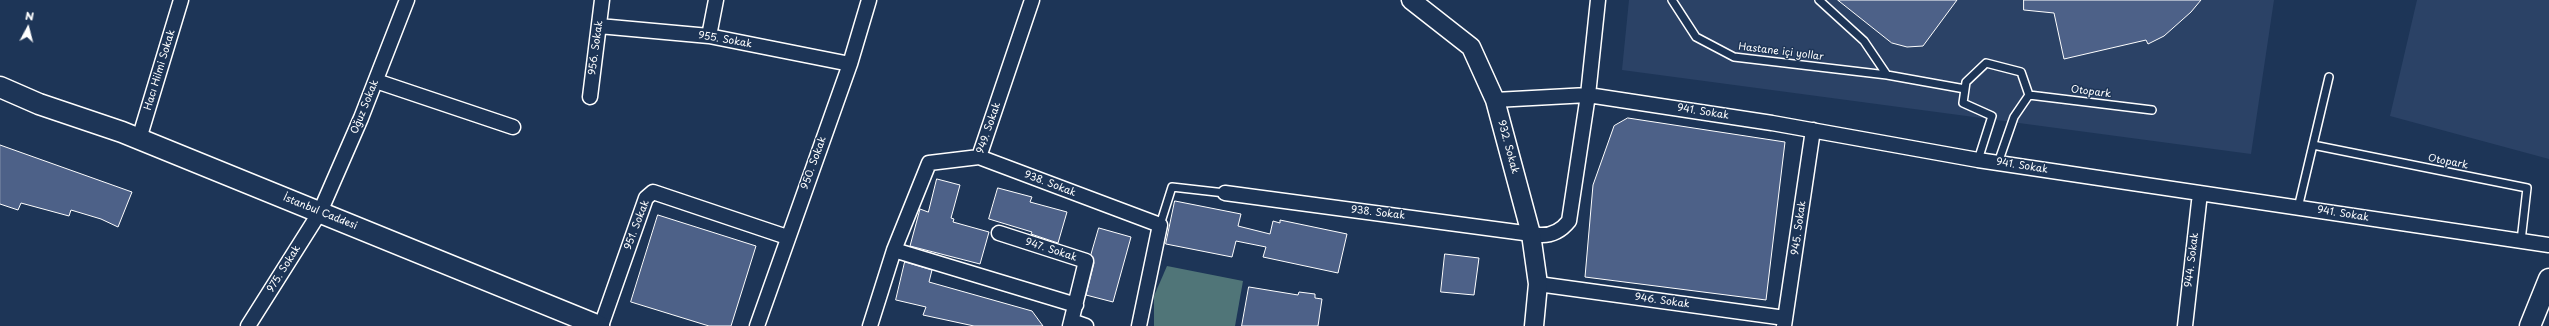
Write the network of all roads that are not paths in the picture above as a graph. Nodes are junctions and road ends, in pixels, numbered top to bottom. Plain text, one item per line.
1 (181, 0) edge
2 (407, 0) edge
3 (602, 0) edge
4 (716, 0) edge
5 (869, 0) edge
6 (1032, 0) edge
7 (1411, 0) edge
8 (1598, 0) edge
9 (1672, 0) edge
10 (1819, 0) edge
11 (599, 26) junction
12 (709, 36) junction
13 (850, 64) junction
14 (1887, 75) junction
15 (2329, 77) dead end
16 (376, 80) junction
17 (0, 86) edge
18 (1965, 89) junction
19 (1588, 95) junction
20 (2028, 95) junction
21 (590, 97) dead end
22 (0, 100) edge
23 (1496, 100) junction
24 (39, 104) junction
25 (2152, 110) dead end
26 (512, 127) dead end
27 (1813, 130) junction
28 (139, 139) junction
29 (2313, 145) junction
30 (979, 157) junction
31 (1978, 160) junction
32 (1998, 163) junction
33 (2200, 193) junction
34 (1225, 194) joint
35 (2298, 208) junction
36 (320, 212) junction
37 (1160, 225) junction
38 (999, 233) dead end
39 (1531, 234) junction
40 (787, 237) junction
41 (2521, 241) junction
42 (2549, 245) edge
43 (894, 250) junction
44 (2549, 279) edge
45 (1538, 284) junction
46 (1076, 305) junction
47 (1785, 322) edge
48 (1071, 324) edge
49 (248, 326) edge
50 (600, 326) edge
51 (757, 326) edge
52 (870, 326) edge
53 (1086, 326) edge
54 (1139, 326) edge
55 (1534, 326) edge
56 (2185, 326) edge
57 (2530, 326) edge

1 - 28 street, Hacı Hilmi Sokak
2 - 16 street, Oğuz Sokak
3 - 11 street, 956. Sokak
4 - 12 street
5 - 13 street, 950. Sokak
6 - 30 street, 949. Sokak
7 - 23 street, 932. Sokak
8 - 19 street, 938. Sokak
9 - 14 lane, Hastane içi yollar
10 - 14 lane
11 - 12 street, 955. Sokak
11 - 21 street, 956. Sokak
12 - 13 street, 955. Sokak
13 - 40 street, 950. Sokak
14 - 18 lane, Hastane içi yollar
15 - 29 lane
16 - 26 street
16 - 36 street, Oğuz Sokak
17 - 24 main road, İstanbul Caddesi
18 - 20 lane
18 - 31 lane
19 - 23 street, 941. Sokak
19 - 27 street, 941. Sokak
19 - 39 street, 938. Sokak
20 - 25 lane, Otopark
20 - 32 lane
22 - 24 main road, İstanbul Caddesi
23 - 39 street, 932. Sokak
24 - 28 main road, İstanbul Caddesi
27 - 31 street, 941. Sokak
27 - 47 street, 945. Sokak
28 - 36 main road, İstanbul Caddesi
29 - 35 lane
29 - 41 lane, Otopark
30 - 37 street, 938. Sokak
30 - 43 street, 949. Sokak
31 - 32 street, 941. Sokak
32 - 33 street, 941. Sokak
33 - 35 street, 941. Sokak
33 - 56 street, 944. Sokak
34 - 37 lane
34 - 39 street, 938. Sokak
35 - 41 street, 941. Sokak
36 - 49 street, 975. Sokak
36 - 50 main road, İstanbul Caddesi
37 - 54 street
38 - 46 street, 947. Sokak
39 - 45 street, 932. Sokak
40 - 50 street, 951. Sokak
40 - 51 street, 950. Sokak
41 - 42 street, 941. Sokak
43 - 46 street
43 - 52 street, 949. Sokak
44 - 57 main road
45 - 47 street, 946. Sokak
45 - 55 street, 932. Sokak
46 - 48 street, 947. Sokak
48 - 53 street

